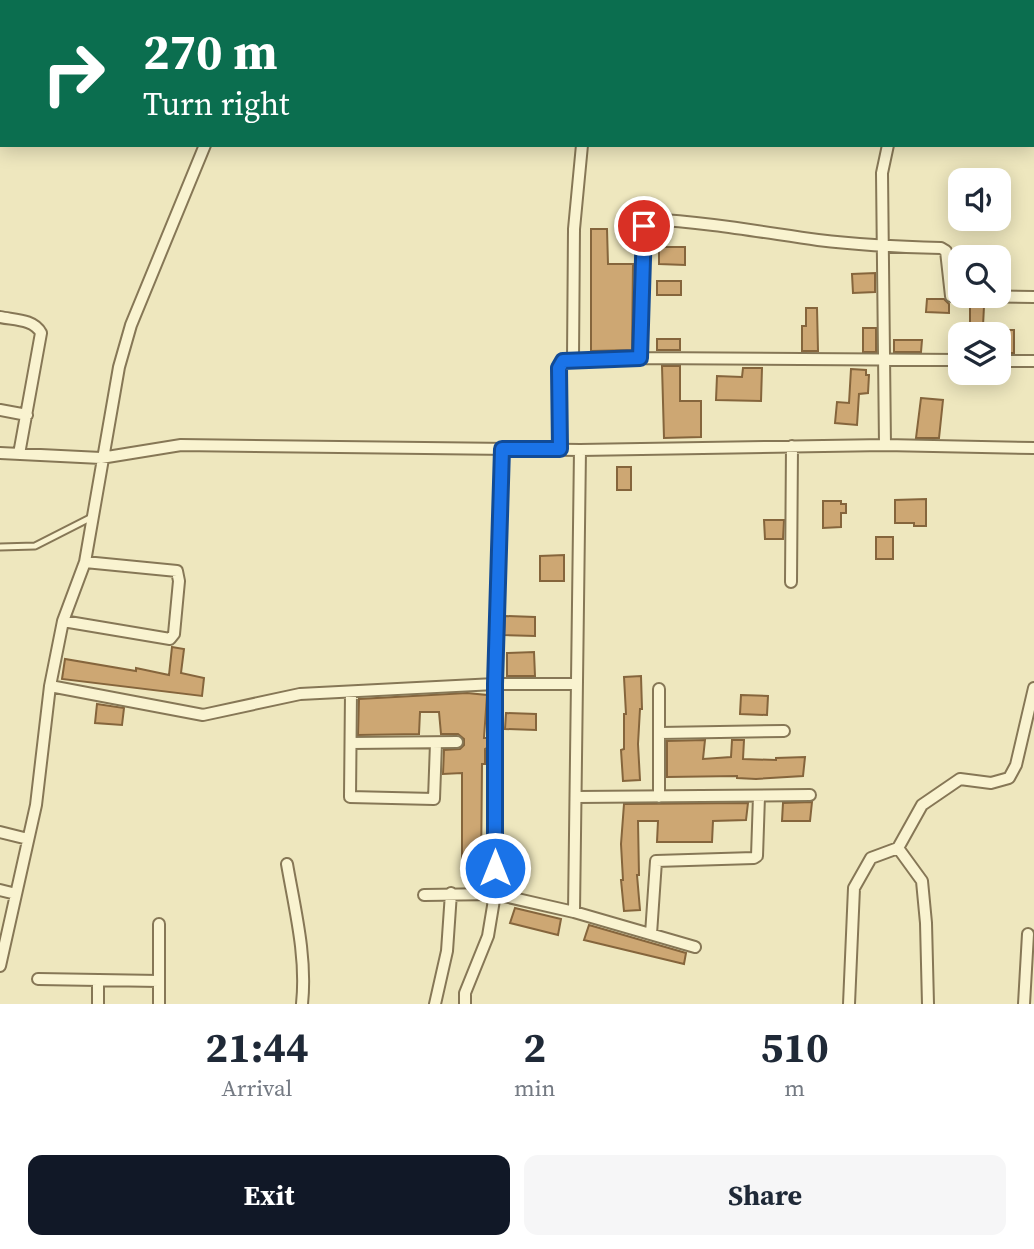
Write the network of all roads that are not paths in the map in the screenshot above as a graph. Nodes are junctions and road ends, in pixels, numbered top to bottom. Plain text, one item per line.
1 (204, 147) edge
2 (582, 147) edge
3 (888, 147) edge
4 (883, 246) junction
5 (1034, 297) edge
6 (0, 317) edge
7 (640, 358) junction
8 (573, 359) junction
9 (883, 359) junction
10 (948, 360) edge
11 (1011, 361) edge
12 (1034, 361) edge
13 (0, 410) edge
14 (27, 415) junction
15 (885, 445) junction
16 (792, 446) junction
17 (1034, 448) edge
18 (502, 449) junction
19 (560, 449) junction
20 (580, 450) junction
21 (0, 453) edge
22 (19, 454) junction
23 (102, 458) junction
24 (92, 517) junction
25 (0, 547) edge
26 (85, 562) junction
27 (791, 582) dead end
28 (63, 621) junction
29 (495, 684) junction
30 (576, 684) junction
31 (50, 687) junction
32 (1034, 688) edge
33 (659, 689) dead end
34 (351, 693) junction
35 (1030, 722) edge
36 (784, 731) dead end
37 (660, 733) junction
38 (351, 743) junction
39 (436, 743) junction
40 (457, 743) dead end
41 (810, 795) dead end
42 (759, 796) junction
43 (577, 797) junction
44 (659, 797) junction
45 (0, 832) edge
46 (29, 839) junction
47 (898, 848) junction
48 (288, 864) dead end
49 (0, 890) edge
50 (16, 894) junction
51 (451, 894) junction
52 (495, 894) junction
53 (424, 895) dead end
54 (574, 912) junction
55 (159, 924) dead end
56 (651, 934) junction
57 (1028, 934) dead end
58 (695, 947) dead end
59 (1, 959) edge
60 (38, 979) dead end
61 (98, 980) junction
62 (159, 981) junction
63 (1027, 998) edge
64 (98, 1004) edge
65 (159, 1004) edge
66 (302, 1004) edge
67 (435, 1004) edge
68 (465, 1004) edge
69 (849, 1004) edge
70 (928, 1004) edge

1 - 23 street
2 - 8 street
3 - 4 street
4 - 5 street
4 - 7 street
4 - 9 street
6 - 14 street
7 - 8 street
7 - 9 street
8 - 19 street
9 - 10 street
9 - 15 street
11 - 12 street
13 - 14 street
14 - 22 street
15 - 16 street
15 - 17 street
16 - 20 street
16 - 27 street
18 - 19 street
18 - 23 street
18 - 29 street
19 - 20 street
20 - 30 street
21 - 22 street
22 - 23 street
23 - 24 street
24 - 25 lane
24 - 26 street
26 - 28 street
26 - 28 street
28 - 31 street
29 - 30 street
29 - 34 street
29 - 52 street
30 - 43 street
31 - 34 street
31 - 46 street
32 - 35 street
33 - 37 street
34 - 38 street
35 - 47 street
36 - 37 street
37 - 44 street
38 - 39 street
38 - 39 street
39 - 40 street
41 - 42 street
42 - 44 street
42 - 56 street
43 - 44 street
43 - 54 street
45 - 46 street
46 - 50 street
47 - 69 street
47 - 70 street
48 - 66 street
49 - 50 street
50 - 59 street
51 - 52 street
51 - 53 street
51 - 67 street
52 - 54 street
52 - 68 street
54 - 56 street
55 - 62 street
56 - 58 street
57 - 63 street
60 - 61 street
61 - 62 street
61 - 64 street
62 - 65 street

